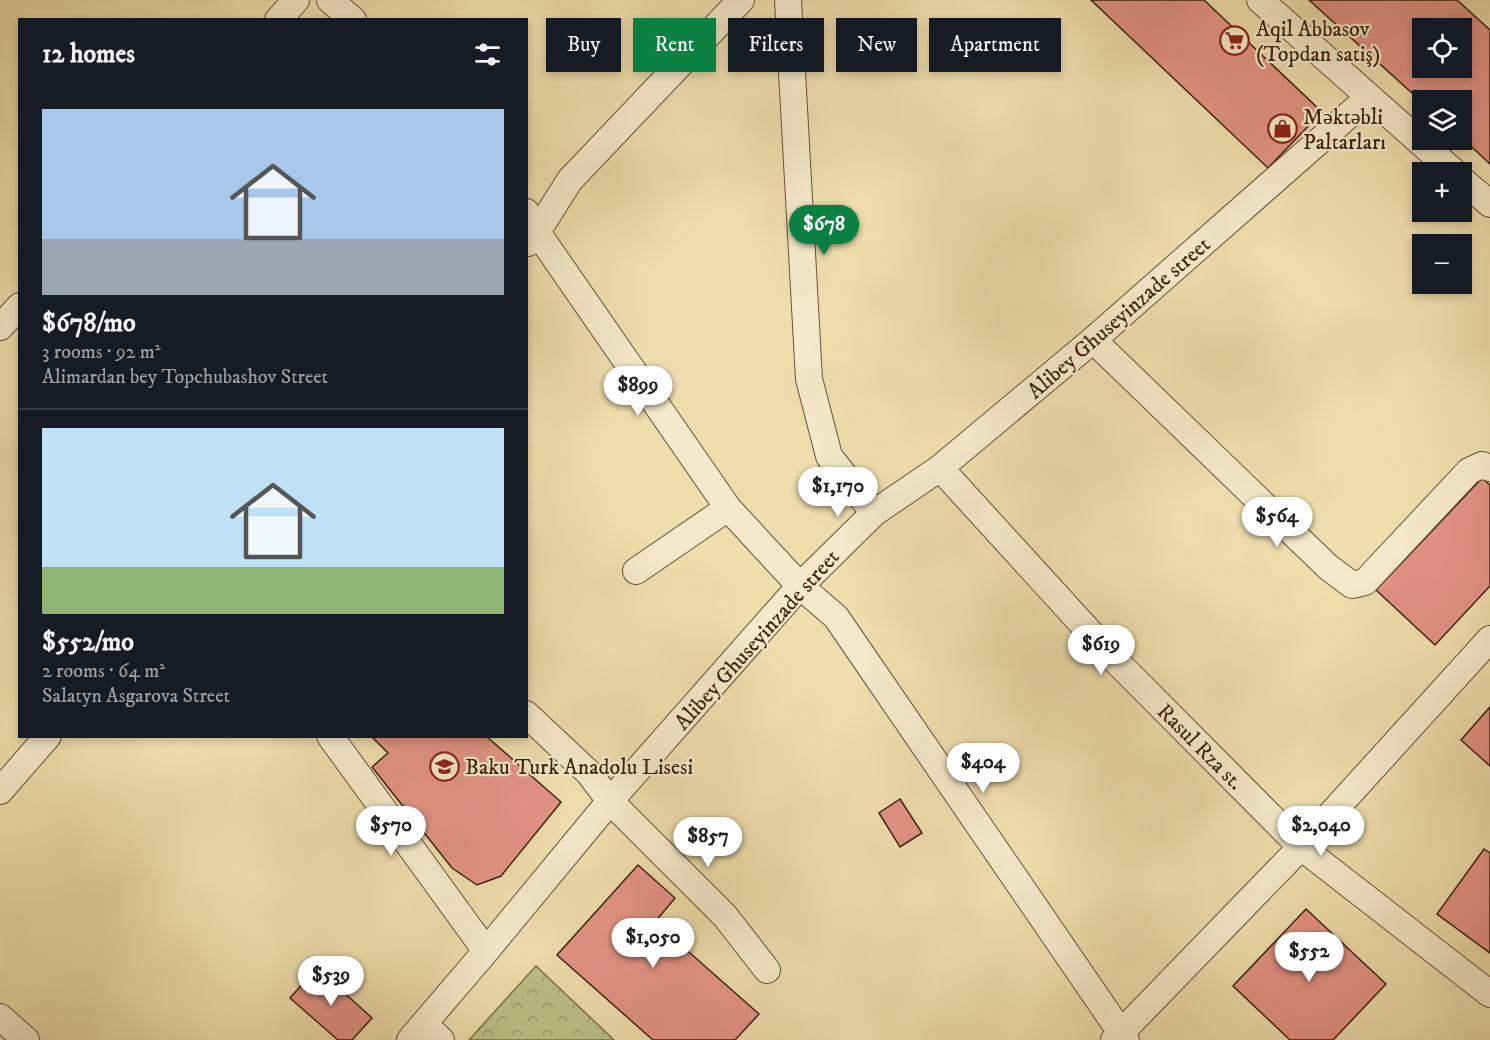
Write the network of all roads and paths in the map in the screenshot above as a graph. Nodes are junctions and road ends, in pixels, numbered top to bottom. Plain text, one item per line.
1 (296, 0) edge
2 (330, 0) edge
3 (741, 0) edge
4 (788, 0) edge
5 (1260, 0) edge
6 (280, 18) edge
7 (351, 18) edge
8 (1368, 98) junction
9 (1442, 162) edge
10 (1472, 188) edge
11 (1490, 204) edge
12 (530, 229) edge
13 (1093, 340) junction
14 (939, 468) junction
15 (1490, 468) edge
16 (728, 508) junction
17 (874, 513) junction
18 (636, 571) dead end
19 (800, 586) junction
20 (1490, 639) edge
21 (528, 716) edge
22 (46, 738) edge
23 (331, 738) edge
24 (0, 791) edge
25 (610, 801) junction
26 (1301, 847) junction
27 (486, 951) junction
28 (767, 970) dead end
29 (1490, 994) edge
30 (0, 1017) edge
31 (425, 1035) edge
32 (1120, 1038) edge
33 (26, 1040) edge

1 - 6 street
2 - 7 street
3 - 12 street
4 - 17 street
5 - 8 street
8 - 9 street
8 - 13 street, Alibey Ghuseyinzade street
10 - 11 street
12 - 16 street
13 - 14 street, Alibey Ghuseyinzade street
13 - 15 street
14 - 17 street, Alibey Ghuseyinzade street
14 - 26 street, Rasul Rza st.
16 - 18 street
16 - 19 street
17 - 19 street, Alibey Ghuseyinzade street
19 - 25 street, Alibey Ghuseyinzade street
19 - 32 street
20 - 26 street
21 - 25 street
22 - 24 street
23 - 27 street
25 - 27 street, Alibey Ghuseyinzade street
25 - 28 street
26 - 29 street, Rasul Rza st.
26 - 32 street
27 - 31 street, Alibey Ghuseyinzade street
30 - 33 street

